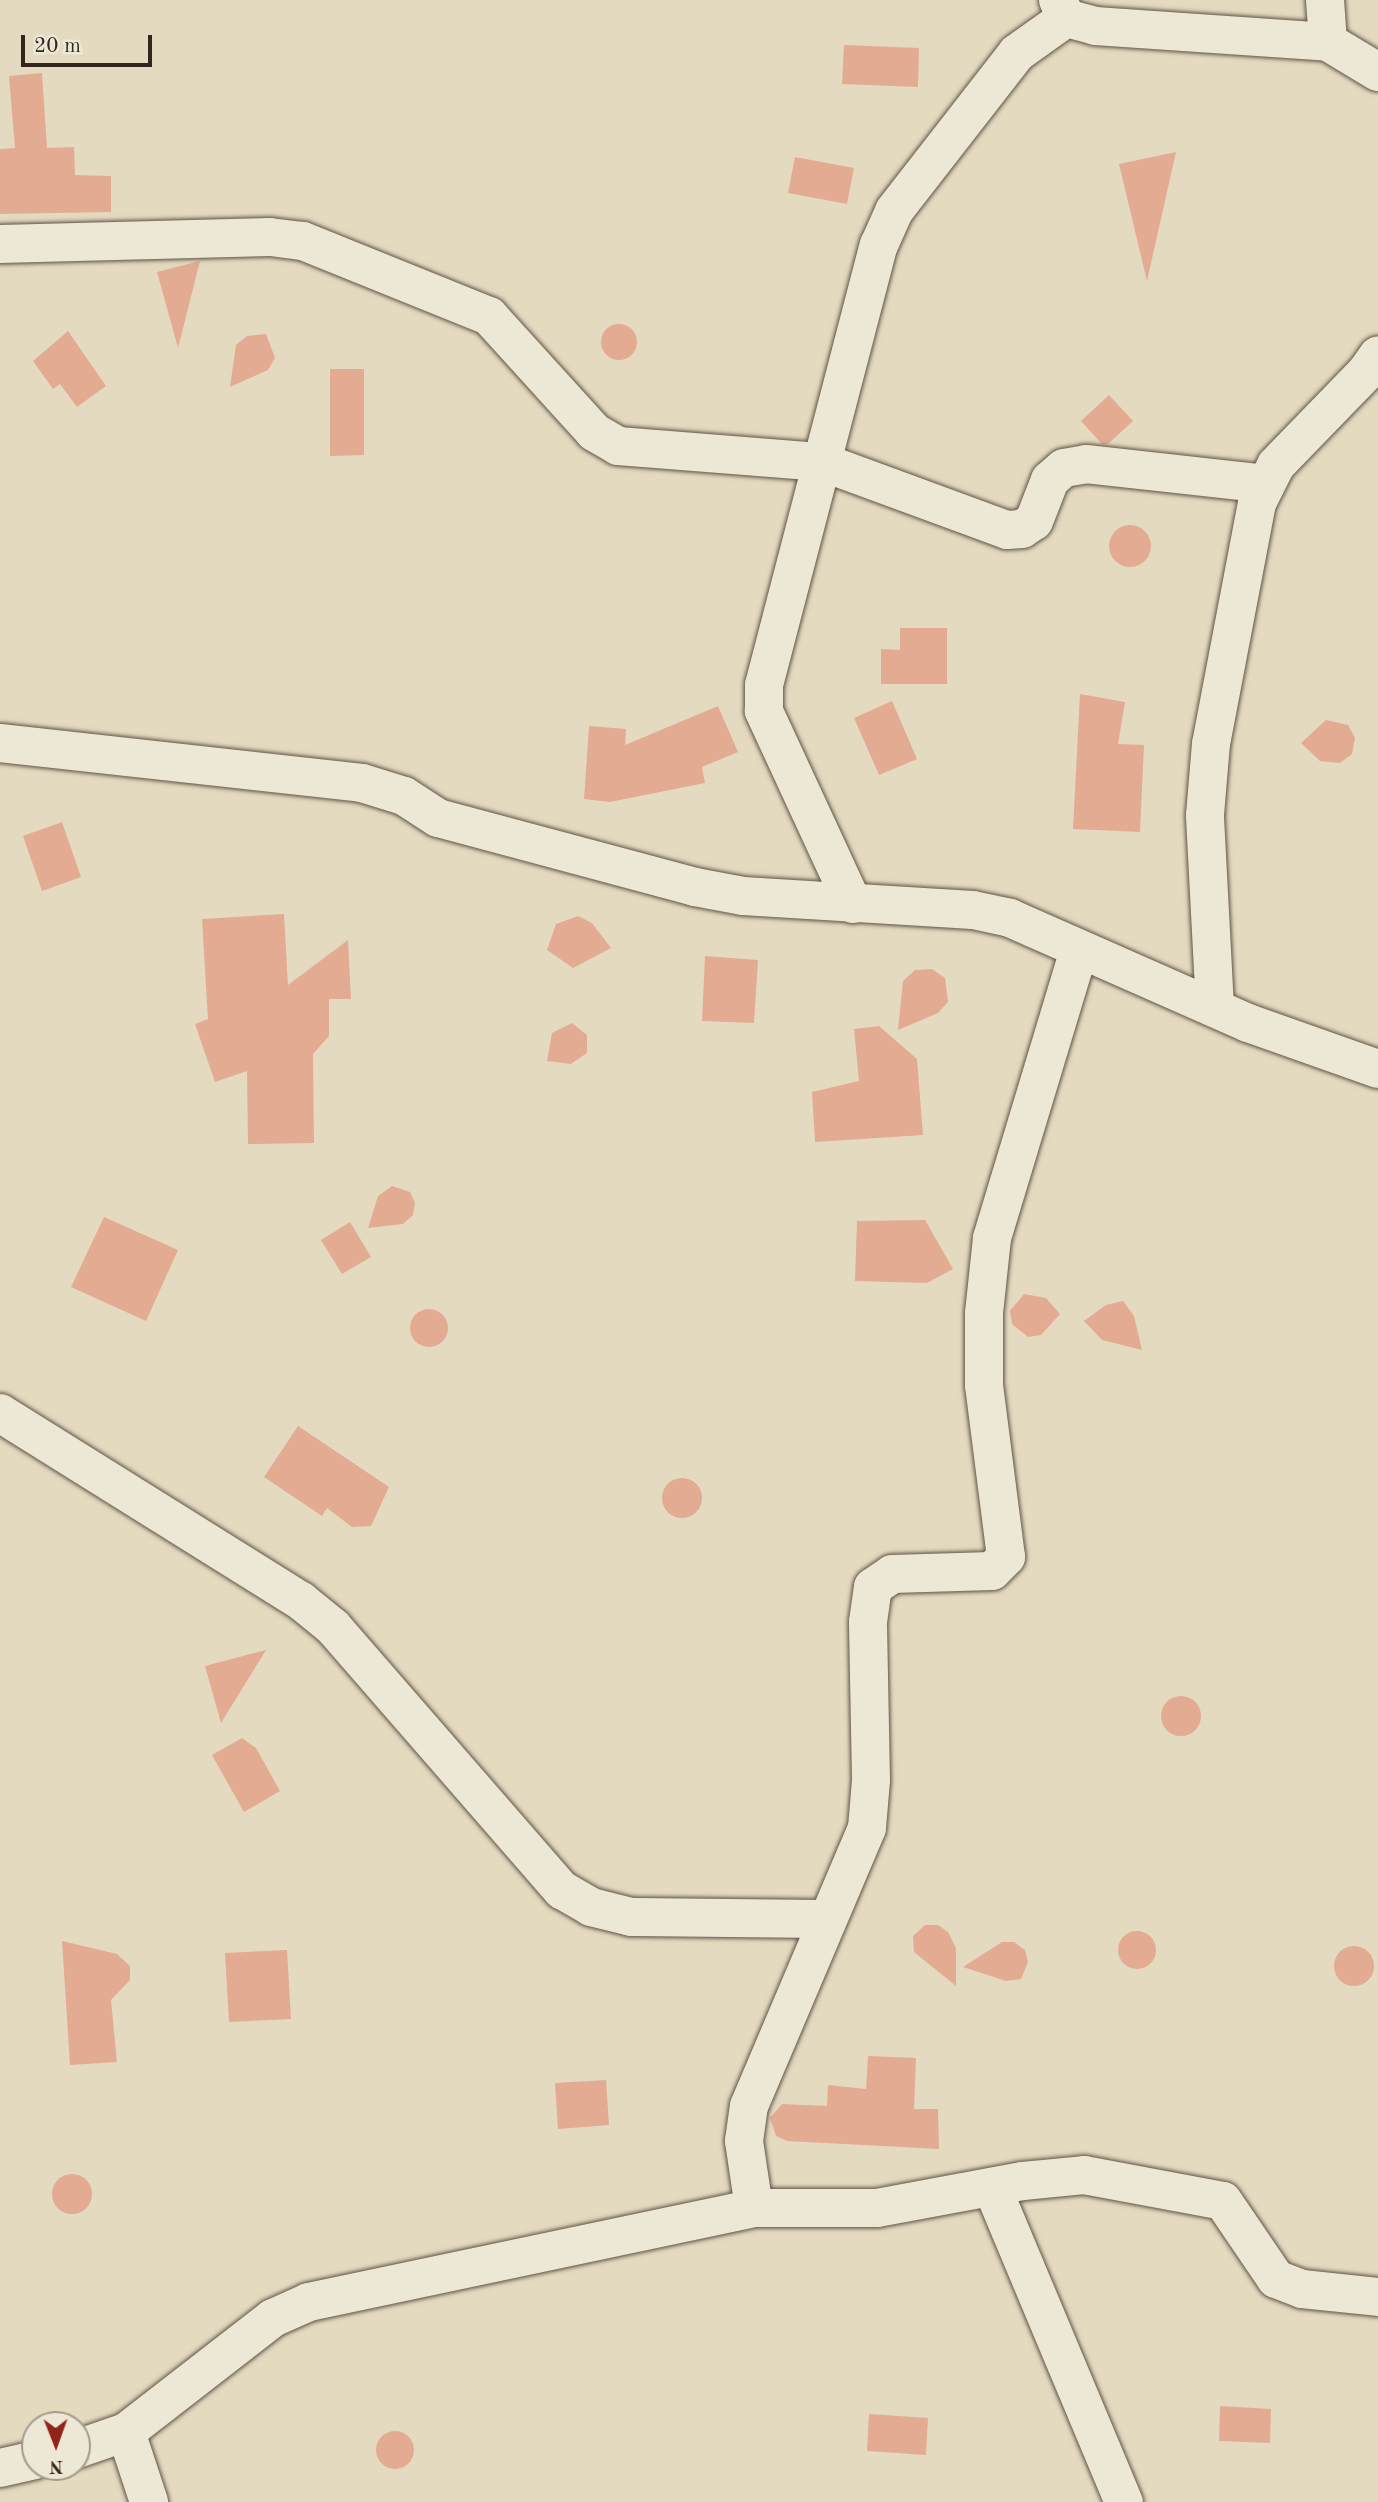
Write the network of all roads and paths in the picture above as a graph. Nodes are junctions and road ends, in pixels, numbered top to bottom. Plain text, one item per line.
1 (1325, 0) edge
2 (1062, 9) edge
3 (1328, 42) junction
4 (1378, 72) edge
5 (0, 244) edge
6 (1378, 355) edge
7 (822, 462) junction
8 (1266, 484) junction
9 (0, 743) edge
10 (853, 904) junction
11 (1079, 950) junction
12 (1215, 1008) junction
13 (1378, 1069) edge
14 (0, 1413) edge
15 (827, 1919) junction
16 (992, 2187) junction
17 (754, 2208) junction
18 (1378, 2297) edge
19 (126, 2432) junction
20 (91, 2444) edge
21 (21, 2463) edge
22 (0, 2468) edge
23 (149, 2502) edge
24 (1124, 2502) edge

1 - 3 street
2 - 3 street
2 - 7 street
3 - 4 street
5 - 7 street
6 - 8 street
7 - 8 street
7 - 10 street
8 - 12 street
9 - 10 street
10 - 11 street
11 - 12 street
11 - 15 street
12 - 13 street
14 - 15 street
15 - 17 street
16 - 17 street
16 - 18 street
16 - 24 street
17 - 19 street
19 - 20 street
19 - 23 street
21 - 22 street

